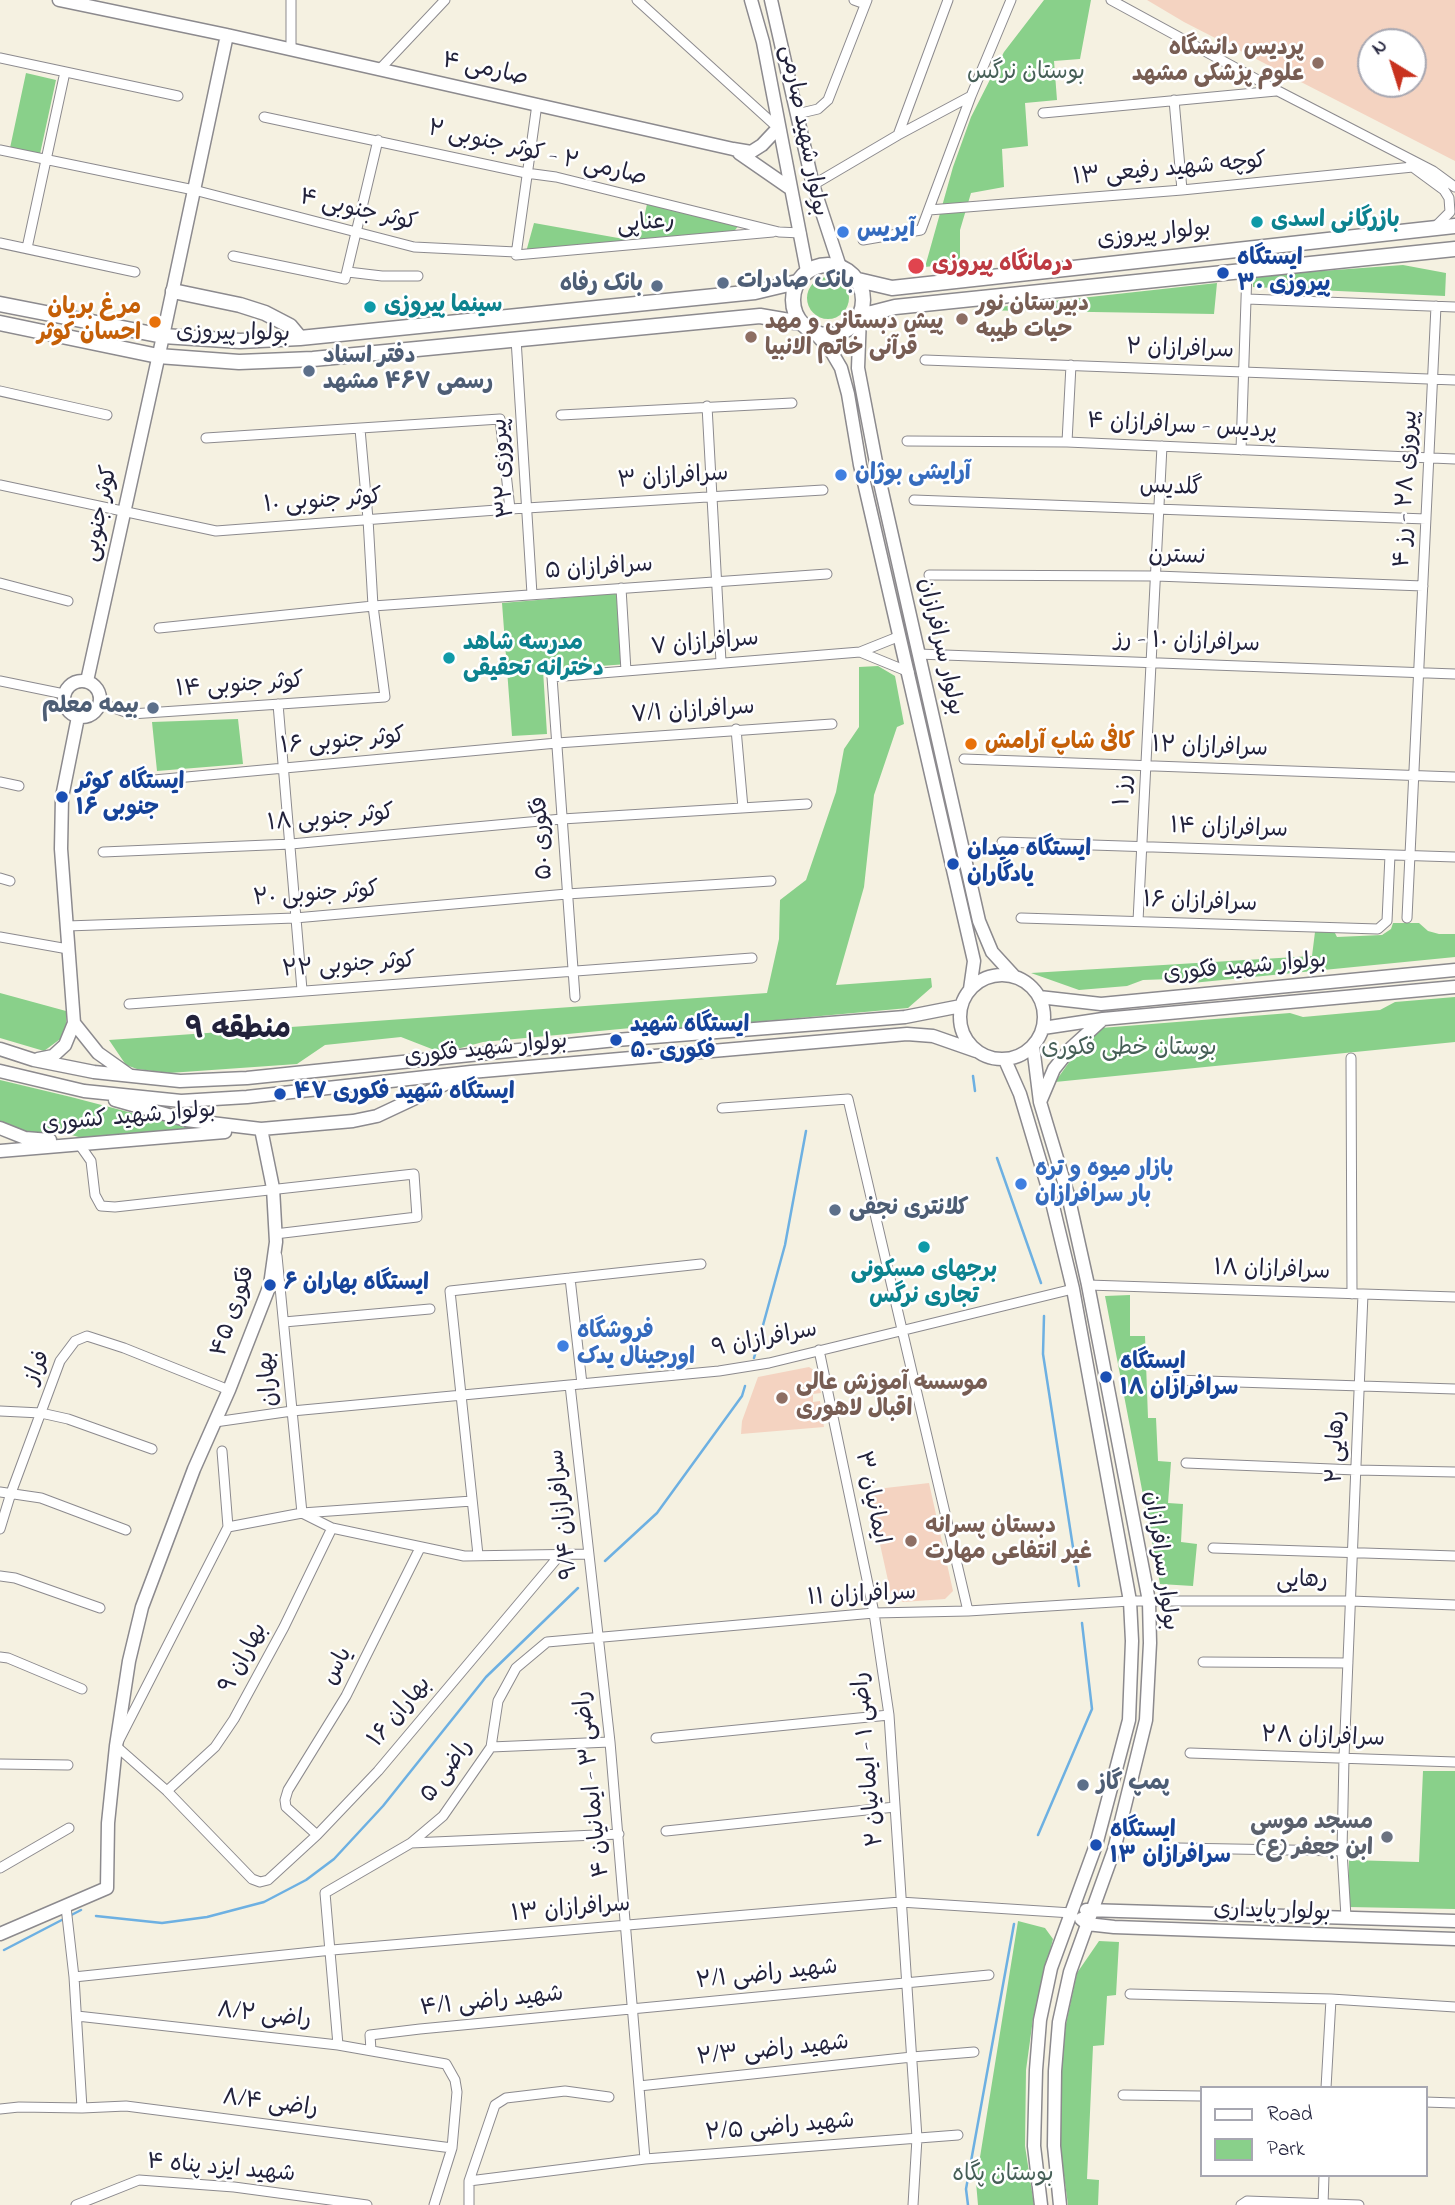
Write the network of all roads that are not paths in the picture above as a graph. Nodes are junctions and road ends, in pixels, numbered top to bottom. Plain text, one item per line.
1 (59, 0) edge
2 (291, 0) edge
3 (445, 0) edge
4 (637, 0) edge
5 (751, 0) edge
6 (771, 0) edge
7 (854, 0) edge
8 (948, 0) edge
9 (1011, 0) edge
10 (1111, 0) edge
11 (866, 2) edge
12 (227, 35) junction
13 (291, 49) junction
14 (0, 58) edge
15 (379, 70) junction
16 (65, 72) junction
17 (1278, 91) junction
18 (178, 96) dead end
19 (971, 96) junction
20 (1174, 100) junction
21 (537, 104) junction
22 (1043, 113) dead end
23 (797, 114) junction
24 (264, 117) dead end
25 (778, 128) junction
26 (898, 135) junction
27 (378, 140) junction
28 (733, 149) junction
29 (0, 150) edge
30 (1392, 151) junction
31 (46, 159) junction
32 (1413, 167) junction
33 (526, 173) junction
34 (813, 186) junction
35 (1455, 187) edge
36 (791, 189) junction
37 (194, 190) junction
38 (1182, 190) junction
39 (929, 210) junction
40 (1455, 226) edge
41 (1434, 228) junction
42 (779, 232) junction
43 (357, 233) junction
44 (801, 233) junction
45 (863, 240) dead end
46 (0, 243) edge
47 (27, 248) junction
48 (1455, 249) edge
49 (516, 254) junction
50 (233, 256) dead end
51 (841, 267) junction
52 (1247, 270) junction
53 (135, 272) dead end
54 (346, 276) junction
55 (418, 276) dead end
56 (802, 277) junction
57 (858, 280) junction
58 (173, 291) junction
59 (1247, 299) junction
60 (0, 304) edge
61 (1436, 306) junction
62 (1455, 307) edge
63 (860, 316) junction
64 (0, 323) edge
65 (801, 323) junction
66 (816, 333) junction
67 (163, 336) junction
68 (300, 338) junction
69 (516, 339) junction
70 (158, 356) junction
71 (925, 360) dead end
72 (1071, 365) junction
73 (1244, 373) junction
74 (1432, 380) junction
75 (1455, 380) edge
76 (0, 391) edge
77 (792, 403) dead end
78 (706, 406) junction
79 (107, 415) dead end
80 (561, 415) dead end
81 (360, 429) junction
82 (206, 438) dead end
83 (907, 441) dead end
84 (1067, 442) junction
85 (1162, 446) junction
86 (1241, 450) junction
87 (1429, 458) junction
88 (1455, 459) edge
89 (0, 485) edge
90 (823, 490) dead end
91 (712, 496) junction
92 (914, 500) dead end
93 (526, 508) junction
94 (1157, 508) junction
95 (510, 509) junction
96 (124, 512) junction
97 (368, 519) junction
98 (1426, 519) junction
99 (827, 574) dead end
100 (929, 575) dead end
101 (1156, 576) junction
102 (717, 581) junction
103 (0, 583) edge
104 (1423, 586) junction
105 (621, 588) junction
106 (532, 594) junction
107 (68, 601) dead end
108 (373, 606) junction
109 (159, 628) dead end
110 (900, 636) junction
111 (860, 652) junction
112 (918, 654) junction
113 (1151, 661) junction
114 (721, 663) junction
115 (625, 671) junction
116 (909, 672) junction
117 (1419, 673) junction
118 (1455, 674) edge
119 (552, 677) joint
120 (0, 681) edge
121 (87, 681) junction
122 (64, 694) junction
123 (100, 703) junction
124 (278, 704) junction
125 (78, 717) junction
126 (832, 724) dead end
127 (736, 729) junction
128 (557, 743) junction
129 (964, 759) dead end
130 (1145, 765) junction
131 (284, 767) junction
132 (1414, 776) junction
133 (1455, 777) edge
134 (0, 782) edge
135 (132, 782) dead end
136 (19, 786) dead end
137 (807, 804) dead end
138 (743, 808) junction
139 (562, 819) junction
140 (1002, 842) dead end
141 (291, 844) junction
142 (1142, 846) junction
143 (103, 852) dead end
144 (1390, 855) junction
145 (1410, 856) junction
146 (1455, 858) edge
147 (771, 881) dead end
148 (568, 894) junction
149 (295, 918) junction
150 (1021, 918) dead end
151 (1406, 918) dead end
152 (1139, 921) junction
153 (67, 926) junction
154 (0, 937) edge
155 (68, 949) junction
156 (752, 958) dead end
157 (573, 970) junction
158 (1455, 970) edge
159 (1014, 976) junction
160 (1455, 987) edge
161 (970, 989) junction
162 (302, 990) junction
163 (1039, 996) junction
164 (575, 997) dead end
165 (129, 1004) dead end
166 (961, 1006) junction
167 (1103, 1019) junction
168 (74, 1023) junction
169 (1043, 1028) junction
170 (1033, 1046) junction
171 (0, 1049) edge
172 (976, 1051) junction
173 (1351, 1058) dead end
174 (34, 1060) junction
175 (1005, 1060) junction
176 (0, 1071) edge
177 (471, 1072) junction
178 (133, 1077) junction
179 (84, 1091) junction
180 (1040, 1102) junction
181 (722, 1108) dead end
182 (1, 1128) edge
183 (261, 1129) junction
184 (79, 1144) junction
185 (1, 1151) edge
186 (273, 1188) junction
187 (276, 1238) junction
188 (701, 1264) dead end
189 (570, 1278) junction
190 (1088, 1285) junction
191 (1073, 1289) junction
192 (1352, 1294) junction
193 (1363, 1294) junction
194 (1455, 1297) edge
195 (430, 1309) dead end
196 (284, 1322) junction
197 (903, 1330) junction
198 (819, 1350) junction
199 (1175, 1380) dead end
200 (582, 1384) junction
201 (570, 1385) junction
202 (1359, 1386) junction
203 (1455, 1389) edge
204 (229, 1390) junction
205 (460, 1396) junction
206 (0, 1411) edge
207 (292, 1411) junction
208 (41, 1413) junction
209 (215, 1422) junction
210 (152, 1449) dead end
211 (222, 1451) dead end
212 (1186, 1463) dead end
213 (1356, 1470) junction
214 (1455, 1472) edge
215 (0, 1492) edge
216 (10, 1493) junction
217 (472, 1501) junction
218 (302, 1513) junction
219 (228, 1527) junction
220 (332, 1528) junction
221 (0, 1529) edge
222 (126, 1530) dead end
223 (421, 1548) junction
224 (1213, 1548) dead end
225 (589, 1554) junction
226 (1353, 1554) junction
227 (478, 1555) junction
228 (559, 1556) junction
229 (1455, 1556) edge
230 (0, 1576) edge
231 (1130, 1601) junction
232 (1149, 1601) junction
233 (1351, 1601) junction
234 (1455, 1605) edge
235 (100, 1608) dead end
236 (968, 1611) junction
237 (874, 1613) junction
238 (598, 1639) junction
239 (0, 1657) edge
240 (1203, 1662) dead end
241 (1348, 1663) junction
242 (82, 1689) dead end
243 (889, 1715) junction
244 (656, 1738) dead end
245 (610, 1742) junction
246 (116, 1746) junction
247 (491, 1747) junction
248 (1190, 1754) dead end
249 (1344, 1758) junction
250 (1455, 1762) edge
251 (0, 1764) edge
252 (68, 1765) dead end
253 (167, 1791) junction
254 (895, 1807) junction
255 (69, 1828) dead end
256 (666, 1831) dead end
257 (619, 1834) junction
258 (317, 1835) junction
259 (411, 1843) junction
260 (1178, 1848) dead end
261 (1342, 1851) junction
262 (0, 1868) edge
263 (900, 1902) junction
264 (66, 1907) junction
265 (1092, 1909) junction
266 (1072, 1913) junction
267 (1346, 1917) junction
268 (1455, 1920) edge
269 (1087, 1924) junction
270 (626, 1926) junction
271 (0, 1934) edge
272 (1455, 1939) edge
273 (332, 1950) junction
274 (989, 1975) dead end
275 (74, 1977) junction
276 (905, 1981) junction
277 (1130, 1994) dead end
278 (1331, 1999) junction
279 (1455, 2007) edge
280 (632, 2008) junction
281 (77, 2016) junction
282 (338, 2045) junction
283 (371, 2050) junction
284 (974, 2052) dead end
285 (912, 2057) junction
286 (639, 2086) junction
287 (1326, 2086) edge
288 (1123, 2095) dead end
289 (1200, 2096) edge
290 (609, 2097) dead end
291 (1427, 2102) edge
292 (1455, 2103) edge
293 (82, 2108) junction
294 (0, 2109) edge
295 (958, 2135) dead end
296 (917, 2137) junction
297 (452, 2148) junction
298 (645, 2159) junction
299 (1324, 2177) edge
300 (469, 2181) junction
301 (1324, 2204) edge
302 (76, 2205) edge
303 (367, 2205) edge
304 (435, 2205) edge
305 (470, 2205) edge
306 (913, 2205) edge
307 (1041, 2205) edge
308 (1060, 2205) edge
309 (1241, 2205) edge
310 (1359, 2205) edge

1 - 12 main road, صارمی ۴
2 - 13 street
3 - 15 street
4 - 25 street
5 - 25 main road, بولوار شهید صارمی
6 - 23 main road, بولوار شهید صارمی
7 - 11 street
8 - 26 street
9 - 19 street
10 - 17 street
11 - 23 street
12 - 13 main road, صارمی ۴
12 - 37 main road
13 - 15 main road, صارمی ۴
14 - 16 street
15 - 21 main road, صارمی ۴
16 - 18 street
16 - 31 street
17 - 20 street
17 - 30 street
19 - 26 street
19 - 39 street
20 - 22 street
20 - 38 street
21 - 28 main road, صارمی ۴
21 - 33 street
23 - 34 main road, بولوار شهید صارمی
24 - 27 street, صارمی ۲ - کوثر جنوبی ۲
25 - 28 main road
25 - 36 main road, بولوار شهید صارمی
26 - 34 street
27 - 33 street, صارمی ۲ - کوثر جنوبی ۲
27 - 43 street
28 - 36 main road
29 - 31 street, کوثر جنوبی ۴
30 - 32 street
30 - 35 street
31 - 37 street, کوثر جنوبی ۴
31 - 47 street
32 - 38 street, کوچه شهید رفیعی ۱۳
32 - 41 street
33 - 42 street, صارمی ۲ - کوثر جنوبی ۲
33 - 49 street
34 - 51 main road, بولوار شهید صارمی
36 - 44 main road, بولوار شهید صارمی
37 - 43 street, کوثر جنوبی ۴
37 - 58 main road
38 - 39 street, کوچه شهید رفیعی ۱۳
39 - 45 street
40 - 41 main road, بولوار پیروزی
41 - 57 main road, بولوار پیروزی
42 - 44 street, صارمی ۲ - کوثر جنوبی ۲
42 - 49 street, رعناپی
43 - 49 street, کوثر جنوبی ۴
43 - 54 street
44 - 56 main road, بولوار شهید صارمی
46 - 47 street
47 - 53 street
48 - 52 main road, بولوار پیروزی
50 - 54 street
51 - 56 main road
51 - 57 main road
52 - 59 street
52 - 63 main road, بولوار پیروزی
54 - 55 street
56 - 65 main road
56 - 68 main road, بولوار پیروزی
57 - 63 main road
58 - 67 main road
58 - 68 main road
59 - 61 street
59 - 73 street
60 - 67 main road, بولوار پیروزی
61 - 62 street
61 - 74 street, پیروزی ۲۸ - رز ۴
63 - 66 main road
63 - 112 main road, بولوار سرافرازان
64 - 70 main road, بولوار پیروزی
65 - 66 main road
65 - 69 main road, بولوار پیروزی
66 - 110 main road, بولوار سرافرازان
67 - 68 main road, بولوار پیروزی
67 - 70 main road, کوثر جنوبی
69 - 70 main road, بولوار پیروزی
69 - 93 street, پیروزی ۳۲
70 - 96 main road, کوثر جنوبی
71 - 72 street, سرافرازان ۲
72 - 73 street, سرافرازان ۲
72 - 84 street
73 - 74 street, سرافرازان ۲
73 - 86 street
74 - 75 street, سرافرازان ۲
74 - 87 street, پیروزی ۲۸ - رز ۴
76 - 79 street
77 - 78 street
78 - 80 street
78 - 91 street
81 - 82 street
81 - 95 street
81 - 97 street
83 - 84 street, پردیس - سرافرازان ۴
84 - 85 street, پردیس - سرافرازان ۴
85 - 86 street, پردیس - سرافرازان ۴
85 - 94 street, رز ۱
86 - 87 street, پردیس - سرافرازان ۴
87 - 88 street, پردیس - سرافرازان ۴
87 - 98 street, پیروزی ۲۸ - رز ۴
89 - 96 street, کوثر جنوبی ۱۰
90 - 91 street, سرافرازان ۳
91 - 93 street, سرافرازان ۳
91 - 102 street
92 - 94 street, گلدیس
93 - 95 street, کوثر جنوبی ۱۰
93 - 106 street, پیروزی ۳۲
94 - 98 street, گلدیس
94 - 101 street, رز ۱
95 - 97 street, کوثر جنوبی ۱۰
96 - 97 street, کوثر جنوبی ۱۰
96 - 121 main road, کوثر جنوبی
97 - 108 street
98 - 104 street, پیروزی ۲۸ - رز ۴
99 - 102 street, سرافرازان ۵
100 - 101 street, نسترن
101 - 104 street, نسترن
101 - 113 street, رز ۱
102 - 105 street, سرافرازان ۵
102 - 114 street
103 - 107 street
104 - 117 street, پیروزی ۲۸ - رز ۴
105 - 106 street, سرافرازان ۵
105 - 115 street
106 - 108 street, سرافرازان ۵
108 - 109 street, سرافرازان ۵
108 - 124 street, کوثر جنوبی ۱۴
110 - 111 street
110 - 116 main road, بولوار سرافرازان
111 - 114 street, سرافرازان ۷
111 - 116 street
112 - 113 street, سرافرازان ۱۰ - رز
112 - 159 main road, بولوار سرافرازان
113 - 117 street, سرافرازان ۱۰ - رز
113 - 130 street, رز ۱
114 - 115 street, سرافرازان ۷
115 - 119 street, سرافرازان ۷
116 - 161 main road, بولوار سرافرازان
117 - 118 street, سرافرازان ۱۰ - رز
117 - 132 street, پیروزی ۲۸ - رز ۴
119 - 128 street, فکوری ۵۰
120 - 122 street
121 - 122 main road
121 - 123 main road
122 - 125 main road
123 - 124 street, کوثر جنوبی ۱۴
123 - 125 main road
124 - 131 street
125 - 153 main road
126 - 127 street, سرافرازان ۷/۱
127 - 128 street, سرافرازان ۷/۱
127 - 138 street
128 - 131 street, کوثر جنوبی ۱۶
128 - 139 street, فکوری ۵۰
129 - 130 street, سرافرازان ۱۲
130 - 132 street, سرافرازان ۱۲
130 - 142 street, رز ۱
131 - 135 street, کوثر جنوبی ۱۶
131 - 141 street
132 - 133 street, سرافرازان ۱۲
132 - 145 street, پیروزی ۲۸ - رز ۴
134 - 136 street
137 - 138 street, کوثر جنوبی ۱۸
138 - 139 street, کوثر جنوبی ۱۸
139 - 141 street, کوثر جنوبی ۱۸
139 - 148 street, فکوری ۵۰
140 - 142 street, سرافرازان ۱۴
141 - 143 street, کوثر جنوبی ۱۸
141 - 149 street
142 - 144 street, سرافرازان ۱۴
142 - 152 street, رز ۱
144 - 145 street, سرافرازان ۱۴
144 - 152 street, سرافرازان ۱۶
145 - 146 street, سرافرازان ۱۴
145 - 151 street, پیروزی ۲۸ - رز ۴
147 - 148 street, کوثر جنوبی ۲۰
148 - 149 street, کوثر جنوبی ۲۰
148 - 157 street, فکوری ۵۰
149 - 153 street, کوثر جنوبی ۲۰
149 - 162 street
150 - 152 street, سرافرازان ۱۶
153 - 155 main road
154 - 155 street
155 - 168 main road
156 - 157 street, کوثر جنوبی ۲۲
157 - 162 street, کوثر جنوبی ۲۲
157 - 164 street, فکوری ۵۰
158 - 163 main road, بولوار شهید فکوری
159 - 161 main road
159 - 163 main road
160 - 167 main road, بولوار شهید فکوری
161 - 166 main road
162 - 165 street, کوثر جنوبی ۲۲
163 - 169 main road
166 - 172 main road
166 - 178 main road, بولوار شهید فکوری
167 - 169 main road, بولوار شهید فکوری
167 - 180 main road
168 - 174 main road
168 - 178 main road
169 - 170 main road
170 - 175 main road
170 - 180 main road, بولوار سرافرازان
171 - 174 main road, بولوار شهید فکوری
172 - 175 main road
172 - 177 main road, بولوار شهید فکوری
173 - 192 street
174 - 178 main road, بولوار شهید فکوری
175 - 191 main road, بولوار سرافرازان
176 - 179 main road, بولوار شهید فکوری
177 - 179 main road, بولوار شهید فکوری
177 - 183 main road
179 - 183 main road
180 - 190 main road, بولوار سرافرازان
181 - 197 street
182 - 184 main road
182 - 185 main road
183 - 184 main road, بولوار شهید کشوری
183 - 186 main road, فکوری ۴۵
184 - 185 main road, بولوار شهید کشوری
184 - 186 street
186 - 187 main road, فکوری ۴۵
186 - 187 street
187 - 196 street, بهاران
187 - 204 main road, فکوری ۴۵
188 - 189 street
189 - 200 street
189 - 205 street
190 - 192 street, سرافرازان ۱۸
190 - 232 main road, بولوار سرافرازان
191 - 197 street, سرافرازان ۹
191 - 231 main road, بولوار سرافرازان
192 - 193 street, سرافرازان ۱۸
193 - 194 street, سرافرازان ۱۸
193 - 202 street, رهایی ۲
195 - 196 street
196 - 207 street, بهاران
197 - 198 street, سرافرازان ۹
197 - 236 street
198 - 200 street, سرافرازان ۹
198 - 237 street, ایمانیان ۳
199 - 202 street
200 - 201 street, سرافرازان ۹
201 - 205 street, سرافرازان ۹
201 - 225 street, سرافرازان ۹/۴
202 - 203 street
202 - 213 street, رهایی ۲
204 - 208 street, فراز
204 - 209 main road, فکوری ۴۵
205 - 207 street, سرافرازان ۹
205 - 217 street
206 - 208 street
207 - 209 street, سرافرازان ۹
207 - 218 street, بهاران
208 - 210 street
208 - 216 street, فراز
209 - 246 main road, فکوری ۴۵
211 - 219 street
212 - 213 street
213 - 214 street
213 - 226 street, رهایی ۲
215 - 216 street
216 - 221 street, فراز
216 - 222 street
217 - 218 street
217 - 227 street
218 - 219 street
218 - 220 street
219 - 246 street
220 - 223 street
220 - 253 street, بهاران ۹
223 - 227 street
223 - 258 street, یاس
224 - 226 street
225 - 228 street
225 - 238 street, سرافرازان ۹/۴
226 - 229 street
226 - 233 street, رهایی ۲
227 - 228 street
228 - 258 street, بهاران ۱۶
230 - 235 street
231 - 232 street, رهایی
231 - 236 street, سرافرازان ۱۱
231 - 266 main road, بولوار سرافرازان
232 - 233 street, رهایی
232 - 265 main road, بولوار سرافرازان
233 - 234 street, رهایی
233 - 241 street, رهایی ۲
236 - 237 street, سرافرازان ۱۱
237 - 238 street, سرافرازان ۱۱
237 - 243 street, راضی ۱ - ایمانیان ۲
238 - 245 street, راضی ۳ - ایمانیان ۴
238 - 247 street, راضی ۵
239 - 242 street
240 - 241 street
241 - 249 street, رهایی ۲
243 - 244 street
243 - 254 street, راضی ۱ - ایمانیان ۲
245 - 247 street
245 - 257 street, راضی ۳ - ایمانیان ۴
246 - 253 street
246 - 264 main road, فکوری ۴۵
247 - 259 street, راضی ۵
248 - 249 street, سرافرازان ۲۸
249 - 250 street, سرافرازان ۲۸
249 - 261 street, رهایی ۲
251 - 252 street
253 - 258 street, بهاران ۱۶
254 - 256 street
254 - 263 street, راضی ۱ - ایمانیان ۲
255 - 262 street
257 - 259 street
257 - 270 street, راضی ۳ - ایمانیان ۴
259 - 273 street, راضی ۵
260 - 261 street
261 - 267 street, رهایی ۲
263 - 266 street, سرافرازان ۱۳
263 - 270 street, سرافرازان ۱۳
263 - 276 street, راضی ۱ - ایمانیان ۲
264 - 271 main road
264 - 275 street
265 - 266 main road, بولوار پایداری
265 - 267 main road, بولوار پایداری
265 - 269 main road, بولوار سرافرازان
266 - 269 main road
266 - 307 main road, بولوار سرافرازان
267 - 268 main road, بولوار پایداری
269 - 272 main road, بولوار پایداری
269 - 308 main road, بولوار سرافرازان
270 - 273 street, سرافرازان ۱۳
270 - 280 street, راضی ۳ - ایمانیان ۴
273 - 275 street, سرافرازان ۱۳
273 - 282 street
274 - 276 street, شهید راضی ۲/۱
275 - 281 street
276 - 280 street, شهید راضی ۲/۱
276 - 285 street, راضی ۱ - ایمانیان ۲
277 - 278 street
278 - 279 street
278 - 287 street
280 - 283 street, شهید راضی ۴/۱
280 - 286 street, راضی ۳ - ایمانیان ۴
281 - 282 street, راضی ۸/۲
281 - 293 street
282 - 283 street, راضی ۸/۲
283 - 297 street, راضی ۸/۲
284 - 285 street, شهید راضی ۲/۳
285 - 286 street, شهید راضی ۲/۳
285 - 296 street, راضی ۱ - ایمانیان ۲
286 - 298 street, راضی ۳ - ایمانیان ۴
288 - 289 street
290 - 300 street
291 - 292 street
293 - 294 street, راضی ۸/۴
293 - 297 street, راضی ۸/۴
295 - 296 street, شهید راضی ۲/۵
296 - 298 street, شهید راضی ۲/۵
296 - 306 street, راضی ۱ - ایمانیان ۲
297 - 304 street
298 - 300 street, شهید راضی ۲/۵
299 - 301 street
300 - 305 street
301 - 309 street
301 - 310 street
302 - 303 street, شهید ایزد پناه ۴

